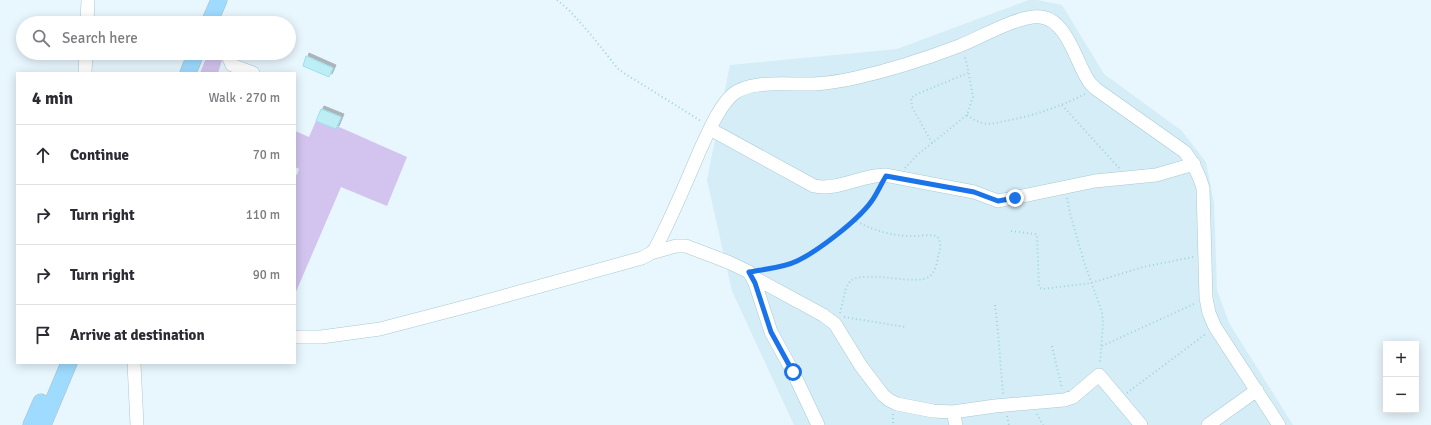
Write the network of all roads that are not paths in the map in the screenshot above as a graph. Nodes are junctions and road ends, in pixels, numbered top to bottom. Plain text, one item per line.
1 (88, 0) edge
2 (207, 0) edge
3 (219, 0) edge
4 (87, 16) edge
5 (207, 16) edge
6 (210, 16) edge
7 (86, 60) edge
8 (181, 60) edge
9 (193, 60) edge
10 (230, 60) edge
11 (85, 72) edge
12 (176, 72) edge
13 (188, 72) edge
14 (251, 72) edge
15 (710, 128) junction
16 (1194, 164) junction
17 (651, 253) junction
18 (751, 275) junction
19 (296, 337) edge
20 (56, 364) edge
21 (69, 364) edge
22 (134, 364) edge
23 (1257, 390) junction
24 (953, 412) junction
25 (31, 425) edge
26 (43, 425) edge
27 (137, 425) edge
28 (818, 425) edge
29 (956, 425) edge
30 (1141, 425) edge
31 (1208, 425) edge
32 (1279, 425) edge

1 - 4 street
2 - 5 main road
3 - 6 main road
7 - 11 street
8 - 12 main road
9 - 13 main road
10 - 14 street
15 - 16 street
15 - 16 street
15 - 17 street
16 - 23 street
17 - 18 street
17 - 19 street
18 - 24 street
18 - 28 street
20 - 25 main road
21 - 26 main road
22 - 27 street
23 - 31 street
23 - 32 street
24 - 29 street
24 - 30 street

